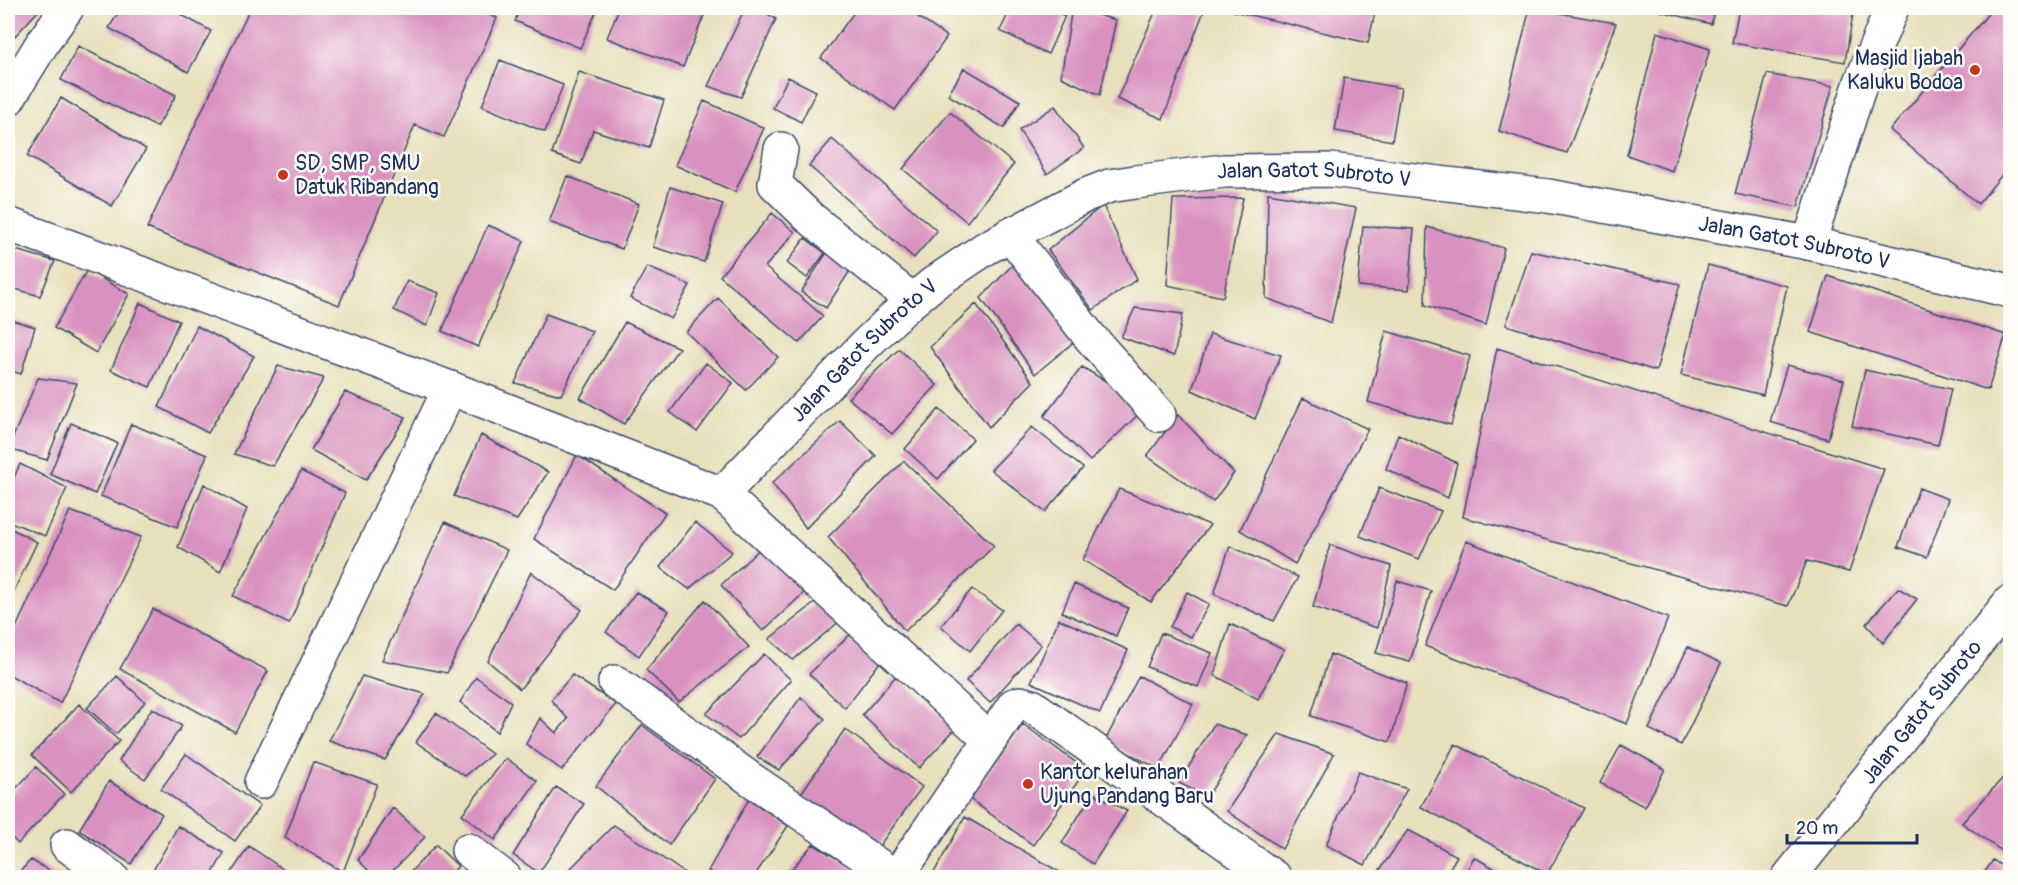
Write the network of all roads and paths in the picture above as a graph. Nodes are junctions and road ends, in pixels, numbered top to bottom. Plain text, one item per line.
1 (68, 8) edge
2 (1892, 8) edge
3 (8, 99) edge
4 (781, 149) dead end
5 (8, 224) edge
6 (1010, 234) junction
7 (1809, 243) junction
8 (2010, 291) edge
9 (912, 300) junction
10 (450, 388) junction
11 (1159, 415) dead end
12 (722, 494) junction
13 (2010, 602) edge
14 (615, 682) dead end
15 (989, 739) junction
16 (261, 782) dead end
17 (67, 845) dead end
18 (468, 850) dead end
19 (896, 877) edge
20 (111, 878) edge
21 (505, 878) edge
22 (1275, 878) edge
23 (1788, 878) edge

1 - 3 street
2 - 7 street
4 - 9 street
5 - 10 street
6 - 7 street, Jalan Gatot Subroto V
6 - 9 street, Jalan Gatot Subroto V
6 - 11 street
7 - 8 street, Jalan Gatot Subroto V
9 - 12 street, Jalan Gatot Subroto V
10 - 12 street
10 - 16 street
12 - 15 street
13 - 23 street, Jalan Gatot Subroto
14 - 19 street
15 - 19 street
15 - 22 street
17 - 20 street
18 - 21 street

